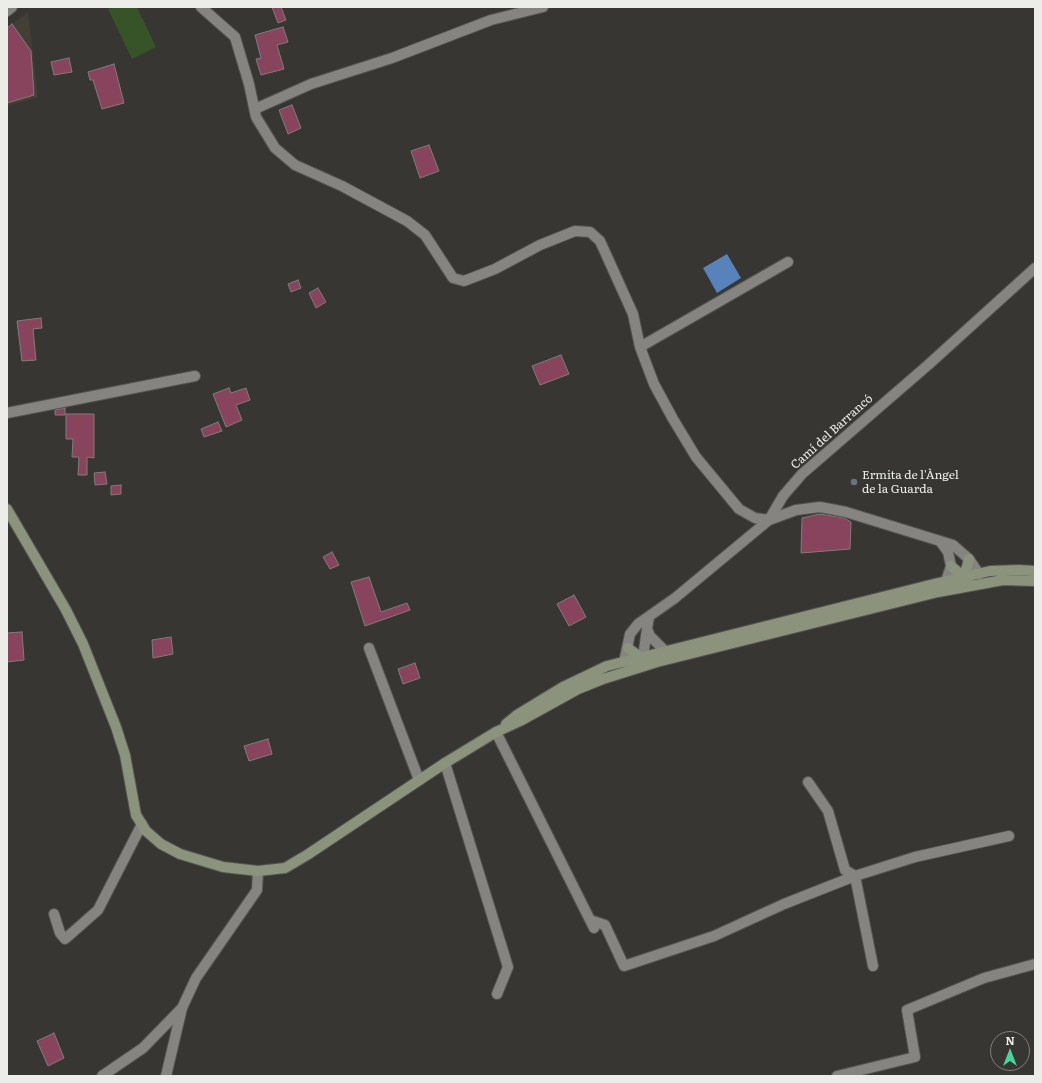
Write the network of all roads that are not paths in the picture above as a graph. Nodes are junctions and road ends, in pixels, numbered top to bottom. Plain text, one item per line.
1 (12, 7) edge
2 (201, 7) edge
3 (544, 7) edge
4 (7, 11) edge
5 (255, 109) junction
6 (788, 262) dead end
7 (1035, 268) edge
8 (640, 347) junction
9 (195, 376) dead end
10 (7, 413) edge
11 (7, 509) edge
12 (769, 520) junction
13 (940, 541) junction
14 (969, 559) junction
15 (951, 566) junction
16 (1035, 571) edge
17 (979, 574) junction
18 (1035, 575) edge
19 (964, 577) junction
20 (946, 581) junction
21 (1035, 581) edge
22 (925, 596) junction
23 (649, 617) junction
24 (647, 629) junction
25 (747, 640) junction
26 (369, 648) dead end
27 (628, 648) junction
28 (665, 651) junction
29 (642, 654) junction
30 (624, 662) junction
31 (595, 683) junction
32 (496, 732) junction
33 (445, 763) junction
34 (419, 780) junction
35 (808, 782) dead end
36 (142, 824) junction
37 (1009, 836) dead end
38 (258, 871) junction
39 (855, 876) junction
40 (54, 914) dead end
41 (1035, 964) edge
42 (873, 966) dead end
43 (496, 994) dead end
44 (182, 1008) junction
45 (102, 1076) edge
46 (166, 1076) edge
47 (837, 1076) edge

1 - 4 street
2 - 5 street
3 - 5 street
5 - 8 street
6 - 8 street
7 - 12 street, Camí del Barrancó
8 - 12 street
9 - 10 street
11 - 36 main road
12 - 13 street
12 - 23 street, Camí del Barrancó
13 - 14 street
13 - 15 street
14 - 17 street
14 - 19 main road
15 - 19 main road
15 - 20 street
16 - 17 main road
17 - 19 main road
18 - 19 main road
19 - 20 main road
19 - 22 main road
20 - 28 main road
21 - 22 main road
22 - 25 main road
23 - 24 street
23 - 27 street, Camí del Barrancó
24 - 28 street
24 - 29 street
25 - 29 main road
25 - 31 main road
26 - 34 street
27 - 29 main road
27 - 30 street, Camí del Barrancó
28 - 29 main road
29 - 30 main road
29 - 31 main road
30 - 32 main road
31 - 32 main road
32 - 33 main road
32 - 39 street
33 - 34 main road
33 - 43 street
34 - 38 main road
35 - 39 street
36 - 38 main road
36 - 40 street
37 - 39 street
38 - 44 street
39 - 42 street
41 - 47 street
44 - 45 street
44 - 46 street

